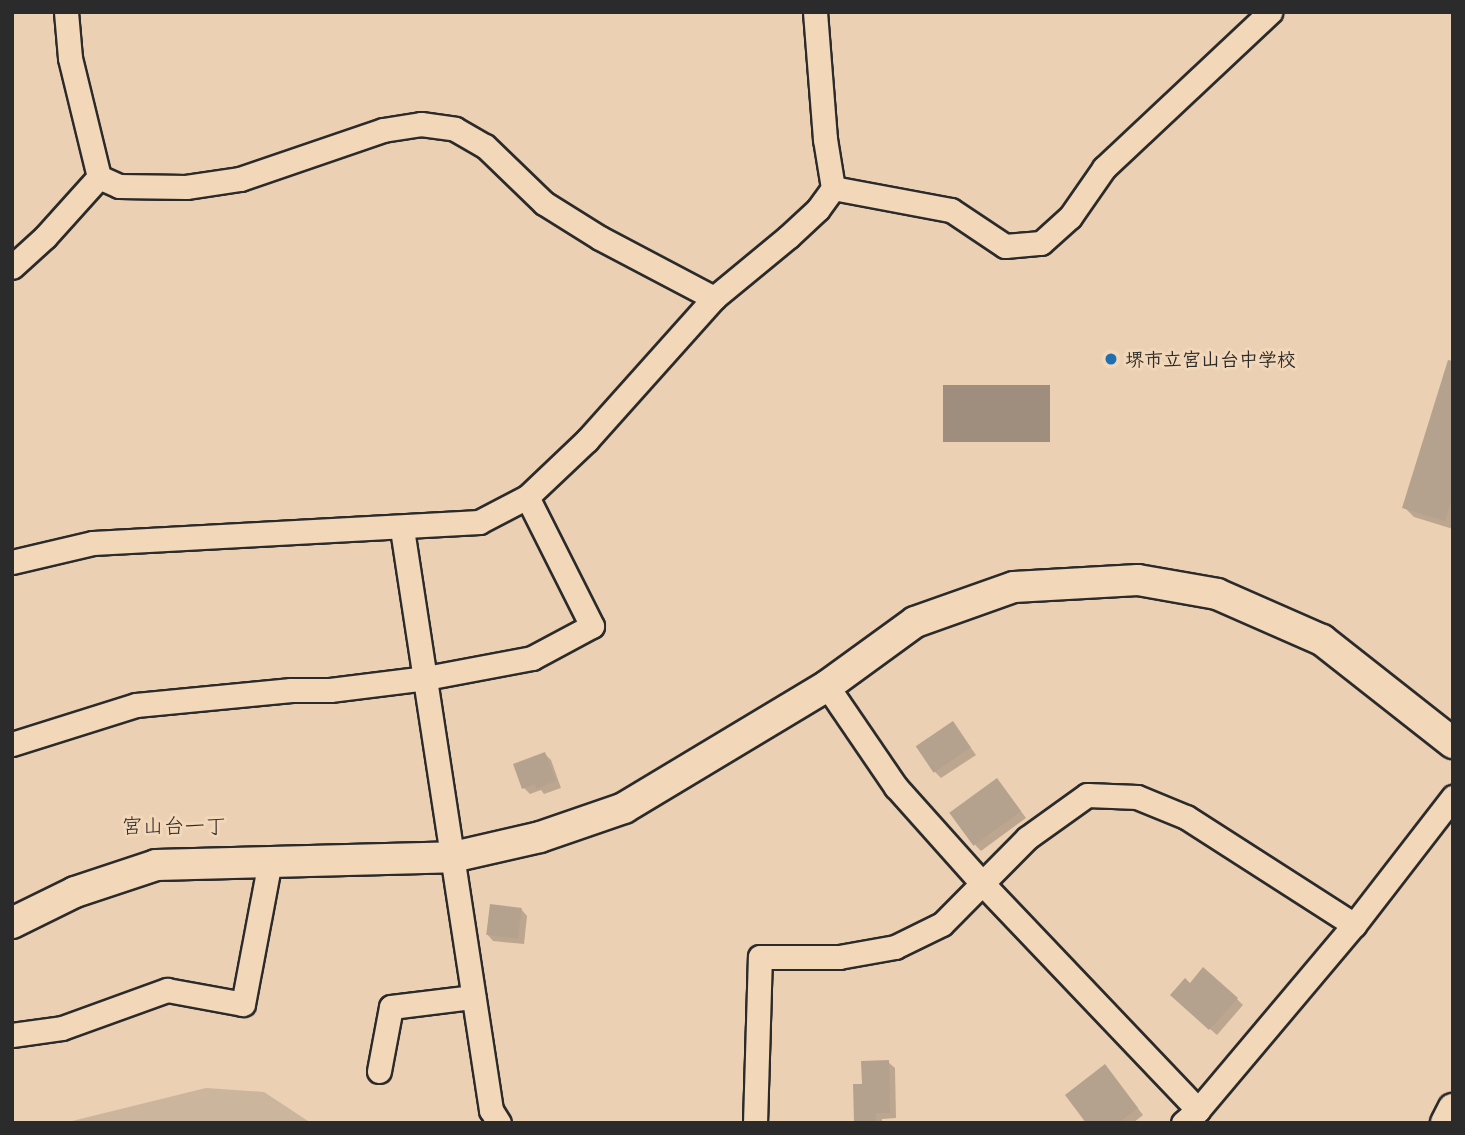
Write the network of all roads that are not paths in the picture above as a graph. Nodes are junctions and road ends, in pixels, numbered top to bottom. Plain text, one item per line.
1 (66, 12) edge
2 (816, 12) edge
3 (1270, 12) edge
4 (99, 177) junction
5 (833, 188) junction
6 (12, 267) edge
7 (713, 298) junction
8 (527, 497) junction
9 (402, 528) junction
10 (12, 562) edge
11 (426, 678) junction
12 (827, 686) junction
13 (1453, 743) edge
14 (12, 744) edge
15 (1453, 797) edge
16 (453, 857) junction
17 (270, 861) junction
18 (981, 882) junction
19 (12, 923) edge
20 (1354, 925) junction
21 (474, 997) junction
22 (12, 1035) edge
23 (379, 1071) dead end
24 (1453, 1109) edge
25 (1190, 1116) edge
26 (755, 1122) edge
27 (499, 1123) edge
28 (1446, 1123) edge

1 - 4 street
2 - 5 street
3 - 5 street
4 - 6 street
4 - 7 street
5 - 7 street
7 - 8 street
8 - 9 street
8 - 11 street
9 - 10 street
9 - 11 street
11 - 14 street
11 - 16 street
12 - 13 street
12 - 16 street
12 - 18 street
15 - 20 street
16 - 17 street
16 - 21 street
17 - 19 street
17 - 22 street
18 - 20 street
18 - 25 street
18 - 26 street
20 - 25 street
21 - 23 street
21 - 27 street
24 - 28 street

